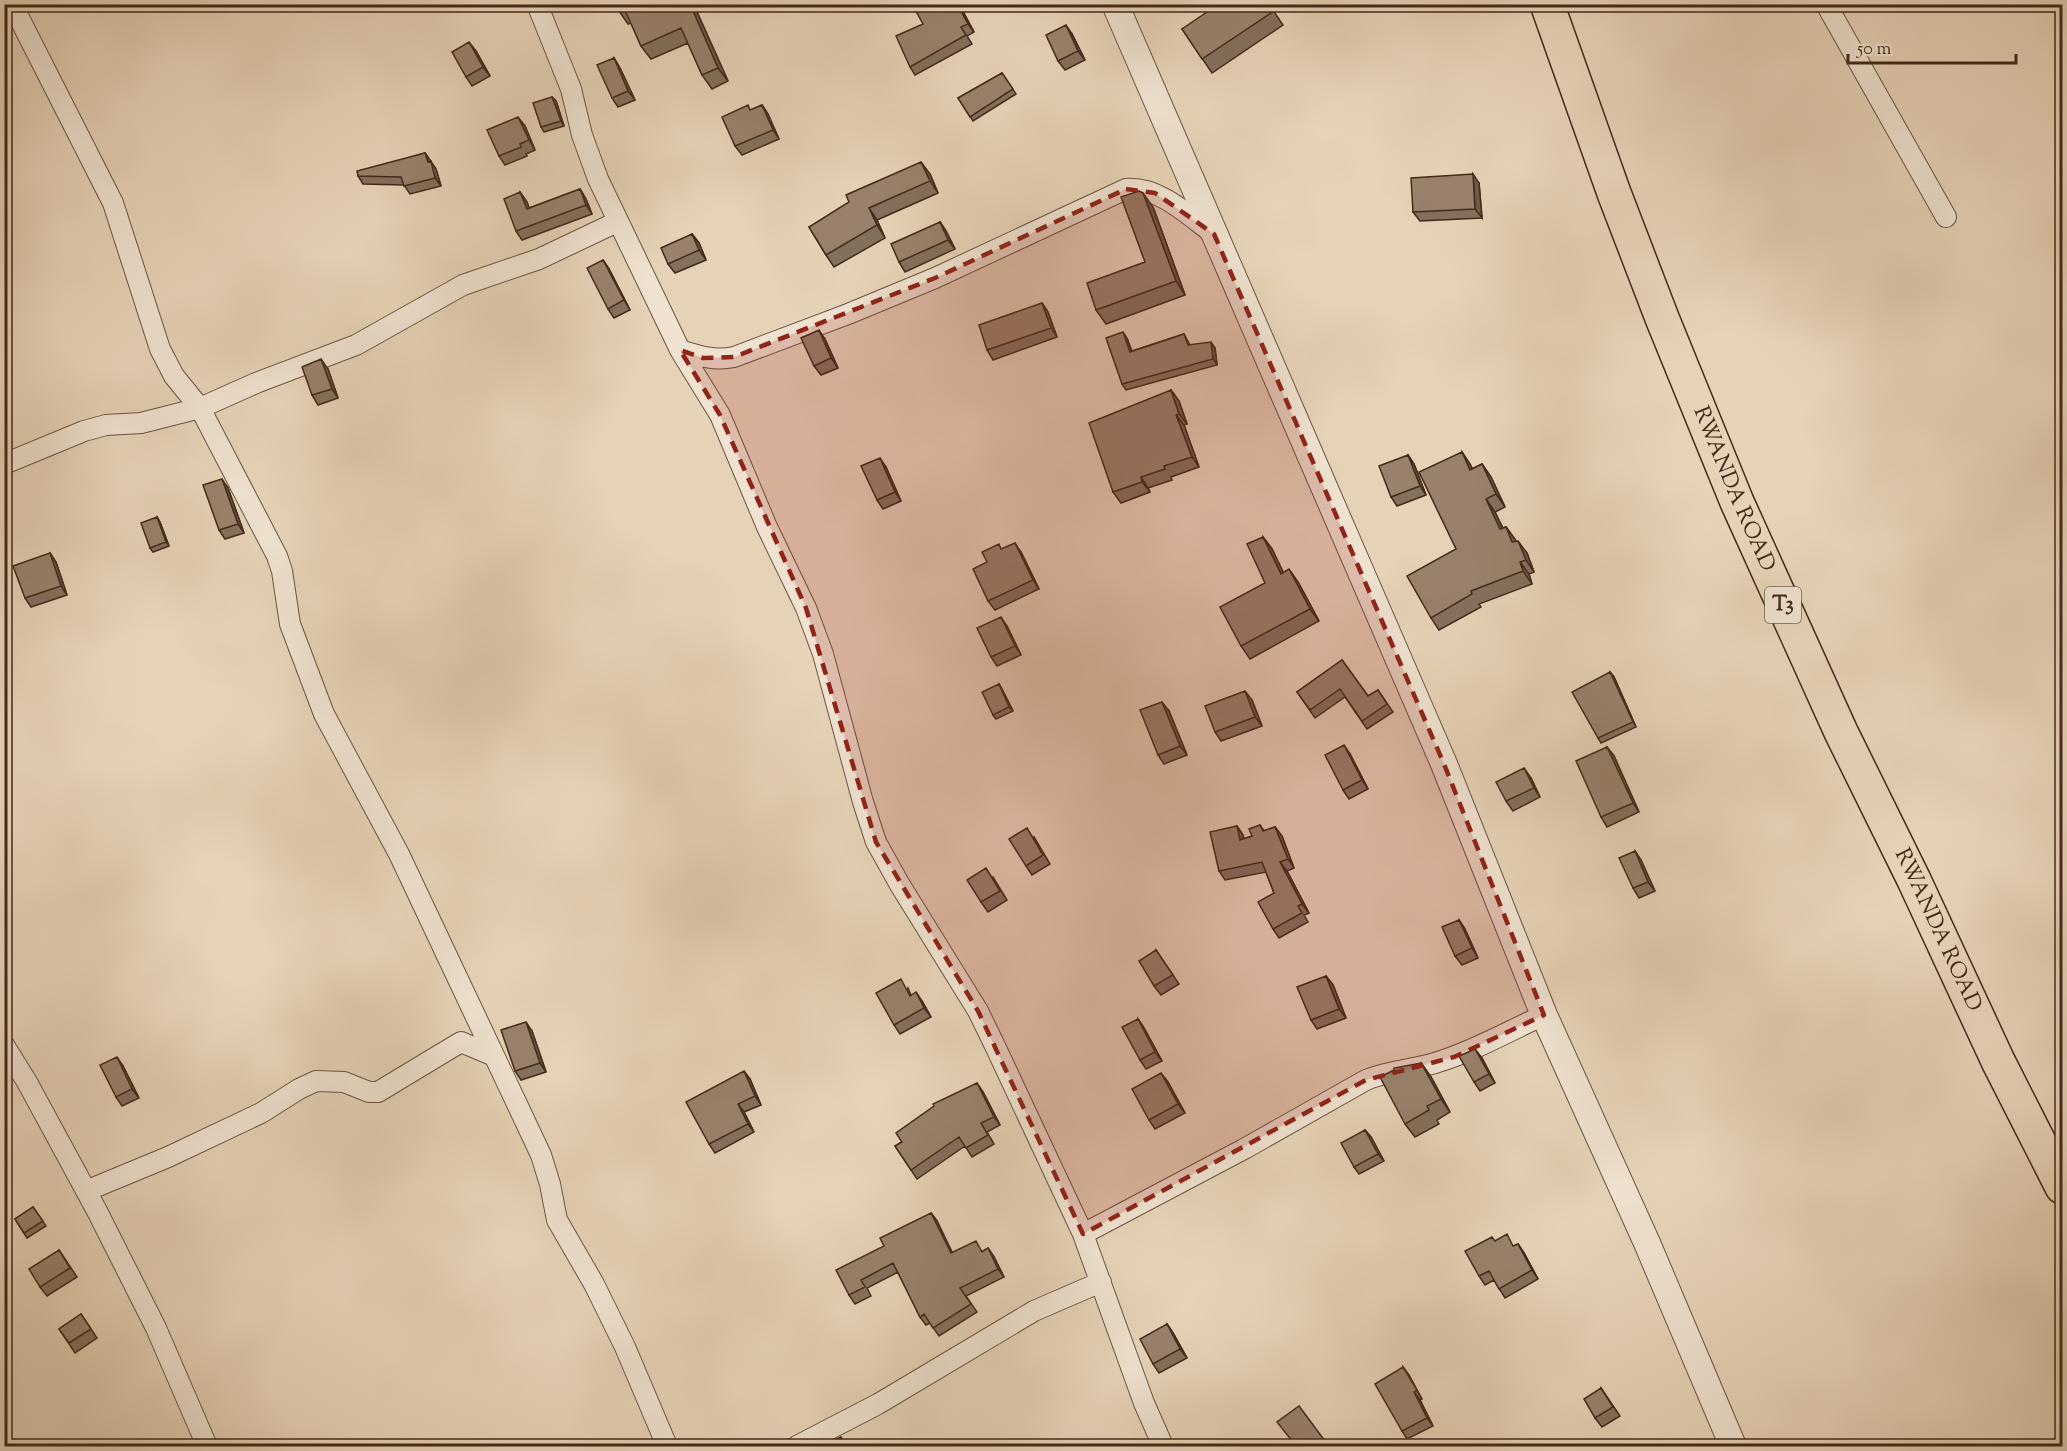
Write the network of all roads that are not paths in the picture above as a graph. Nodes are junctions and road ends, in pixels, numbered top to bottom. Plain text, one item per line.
1 (12, 4) edge
2 (537, 4) edge
3 (1115, 4) edge
4 (1546, 4) edge
5 (1826, 4) edge
6 (1946, 217) dead end
7 (617, 222) junction
8 (1214, 234) junction
9 (680, 350) junction
10 (200, 408) junction
11 (4, 464) edge
12 (1544, 1015) junction
13 (4, 1045) edge
14 (492, 1055) junction
15 (2062, 1187) edge
16 (86, 1191) junction
17 (1083, 1234) junction
18 (1101, 1282) junction
19 (207, 1446) edge
20 (667, 1446) edge
21 (797, 1446) edge
22 (1163, 1446) edge
23 (1733, 1446) edge

1 - 10 street
2 - 7 street
3 - 8 street
4 - 15 highway, RWANDA ROAD / T3
5 - 6 street
7 - 9 street
7 - 10 street
8 - 9 street
8 - 12 street
9 - 17 street
10 - 11 street
10 - 14 street
12 - 17 street
12 - 23 street
13 - 16 street
14 - 16 street
14 - 20 street
16 - 19 street
17 - 18 street
18 - 21 street
18 - 22 street

